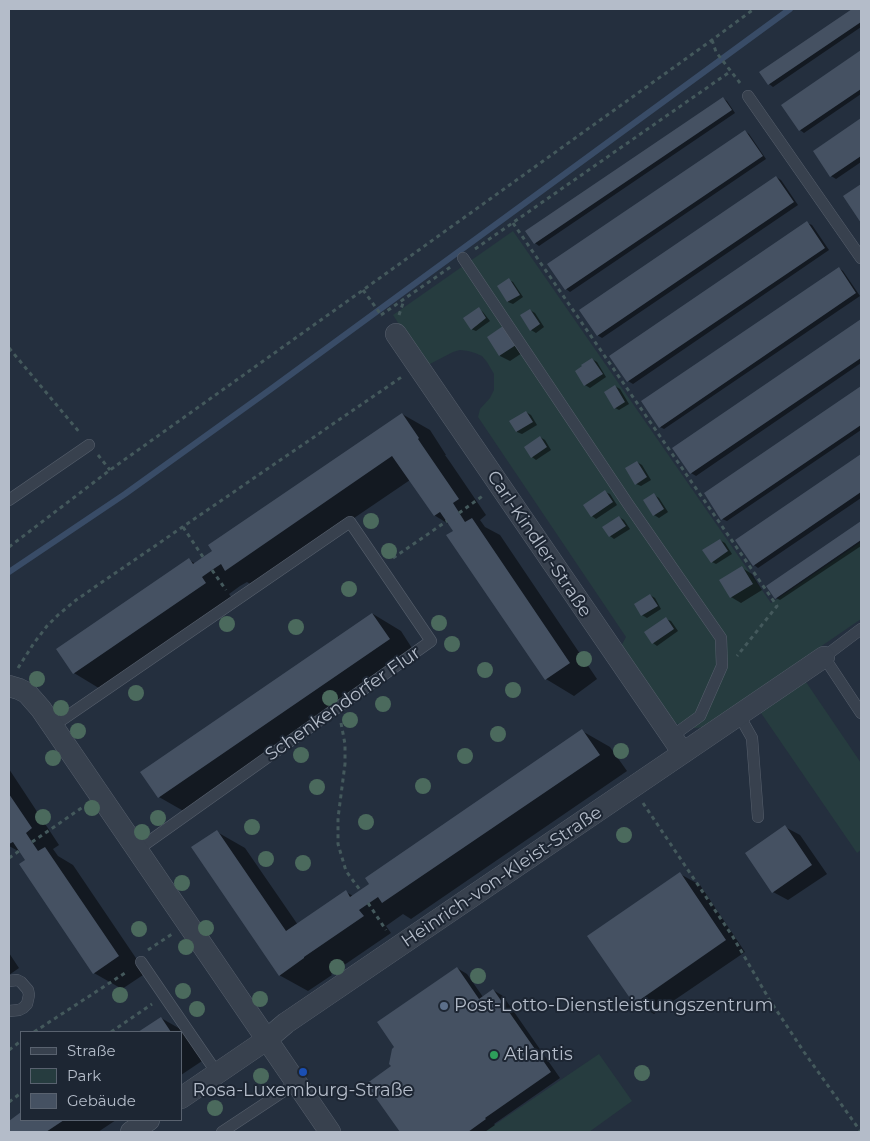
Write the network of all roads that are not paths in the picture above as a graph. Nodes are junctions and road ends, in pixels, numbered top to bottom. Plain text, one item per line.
1 (748, 96) road end
2 (463, 258) road end
3 (861, 258) edge
4 (396, 334) dead end
5 (89, 445) road end
6 (9, 500) edge
7 (861, 629) edge
8 (824, 658) junction
9 (11, 680) edge
10 (861, 713) edge
11 (739, 715) junction
12 (53, 726) junction
13 (677, 745) junction
14 (758, 817) dead end
15 (137, 850) junction
16 (141, 962) dead end
17 (9, 981) edge
18 (9, 1010) edge
19 (266, 1040) junction
20 (217, 1074) junction
21 (296, 1082) junction
22 (182, 1097) edge
23 (148, 1121) edge
24 (131, 1132) edge
25 (222, 1132) edge
26 (330, 1132) edge

1 - 3 lane
2 - 13 lane
4 - 13 street, Carl-Kindler-Straße
5 - 6 lane
7 - 8 lane
8 - 10 lane
8 - 11 street, Heinrich-von-Kleist-Straße
9 - 12 street
11 - 13 street, Heinrich-von-Kleist-Straße
11 - 14 lane
12 - 15 street
12 - 15 lane, Schenkendorfer Flur
13 - 19 street, Heinrich-von-Kleist-Straße
15 - 19 street
16 - 20 lane
17 - 18 lane
19 - 20 street, Heinrich-von-Kleist-Straße
19 - 21 street
20 - 22 street, Heinrich-von-Kleist-Straße
21 - 25 lane
21 - 26 street
23 - 24 street

